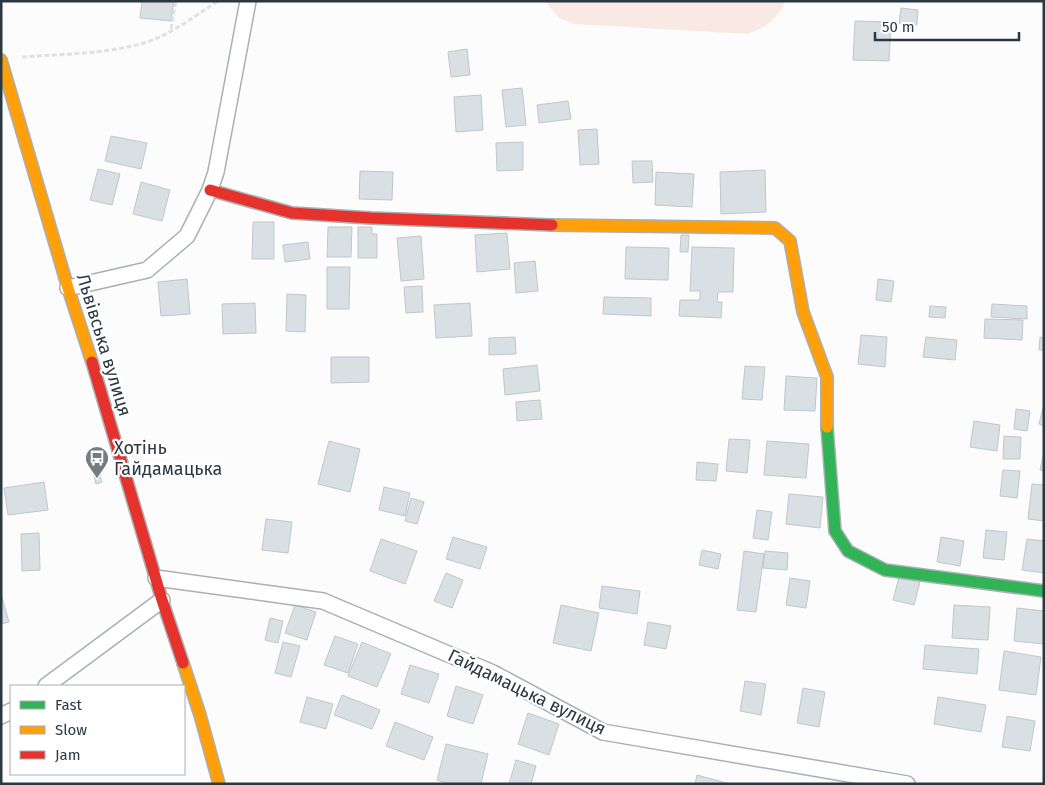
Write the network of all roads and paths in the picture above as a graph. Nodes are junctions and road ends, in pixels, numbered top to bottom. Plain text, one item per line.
1 (176, 1) edge
2 (218, 1) edge
3 (248, 1) edge
4 (171, 30) junction
5 (20, 58) dead end
6 (1, 60) edge
7 (210, 190) junction
8 (68, 288) junction
9 (156, 578) junction
10 (1044, 591) edge
11 (162, 600) junction
12 (47, 685) edge
13 (219, 784) edge
14 (907, 784) edge

1 - 4 path
2 - 4 path
3 - 7 street
4 - 5 path
6 - 8 street, Львівська вулиця
7 - 8 street
7 - 10 street
8 - 9 street, Львівська вулиця
9 - 11 street, Львівська вулиця
9 - 14 street, Гайдамацька вулиця
11 - 12 street
11 - 13 street, Львівська вулиця

